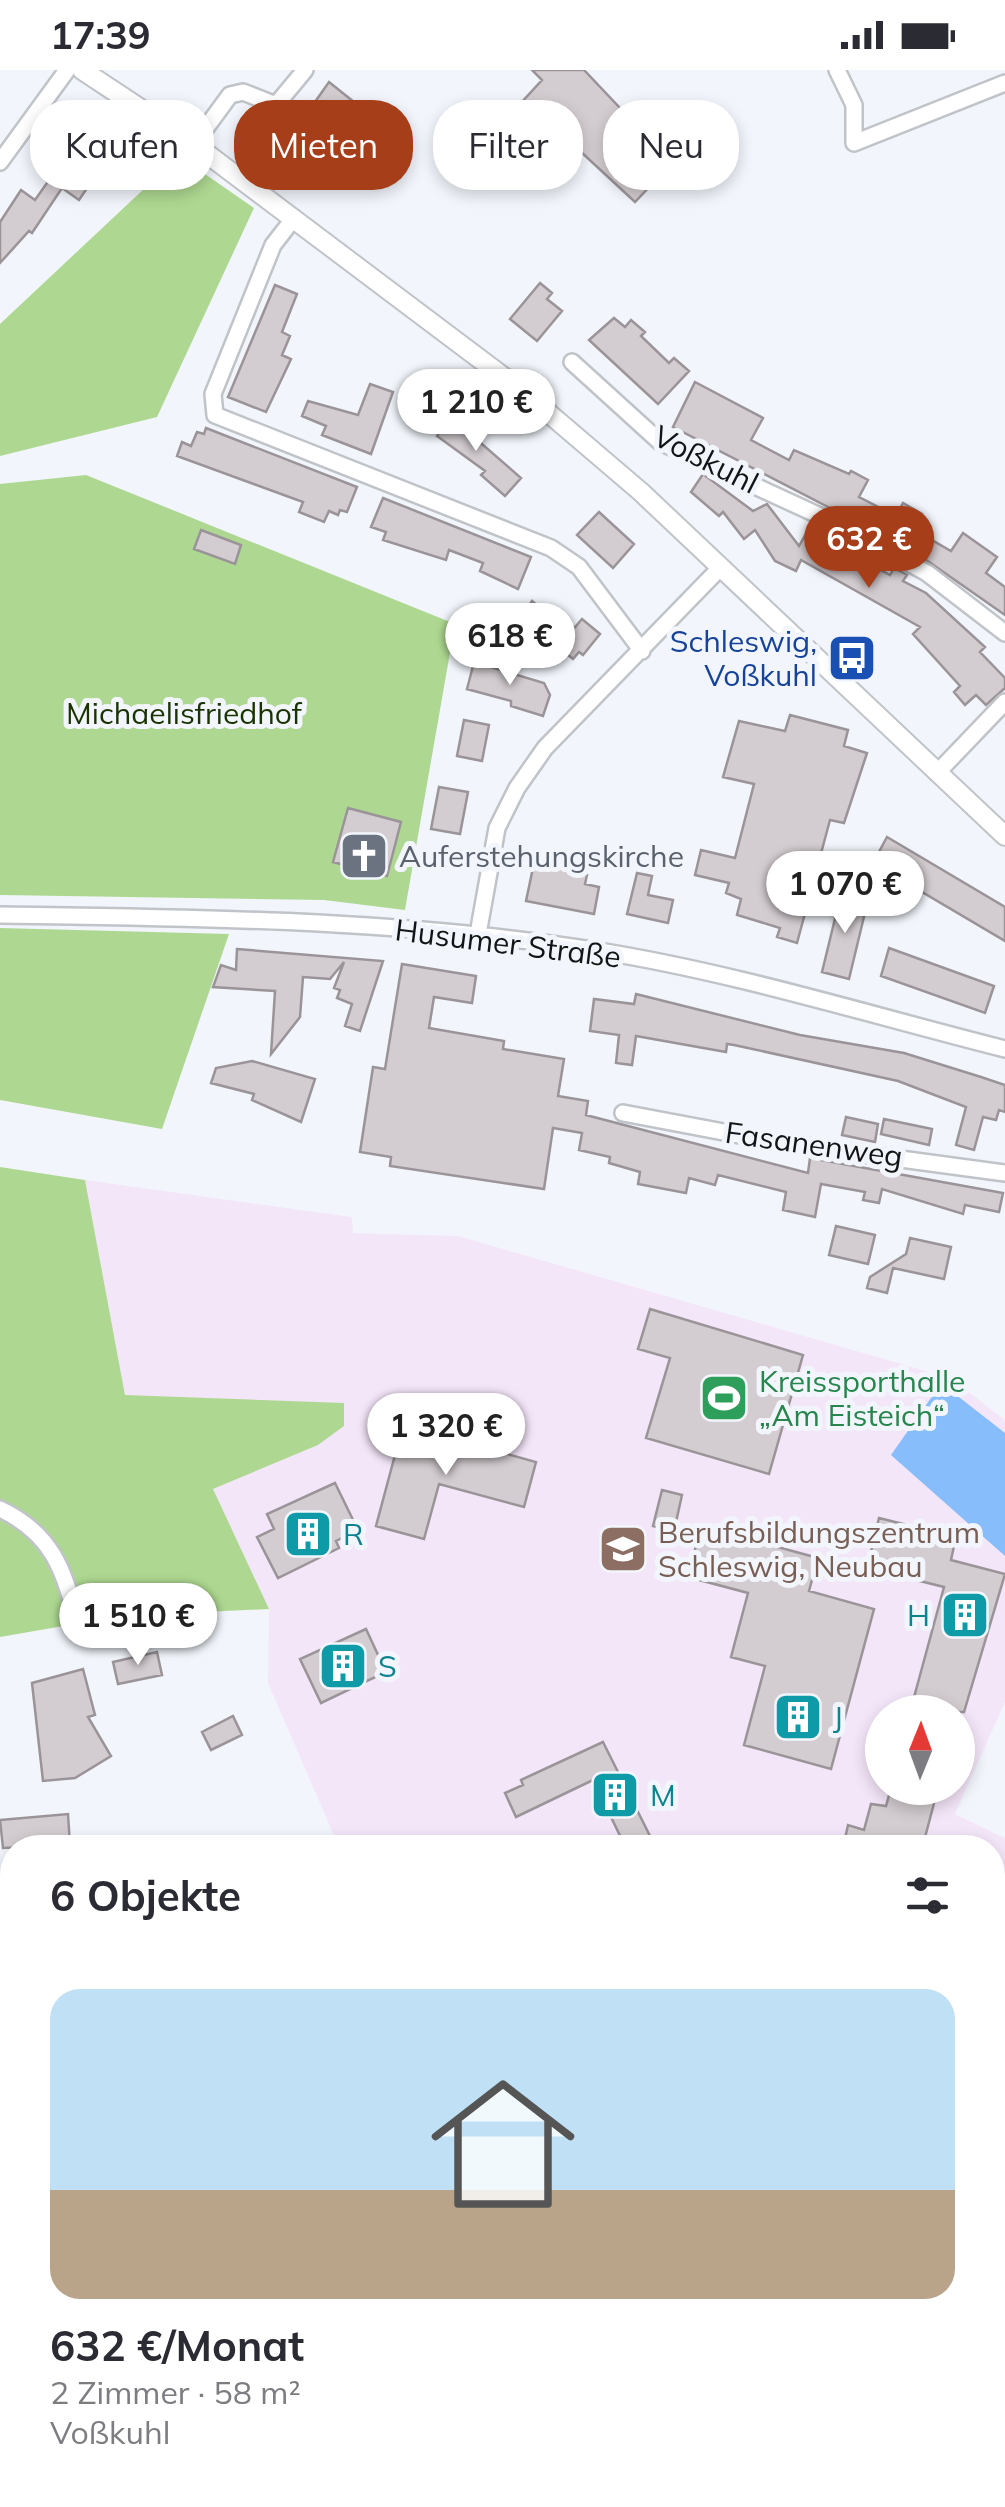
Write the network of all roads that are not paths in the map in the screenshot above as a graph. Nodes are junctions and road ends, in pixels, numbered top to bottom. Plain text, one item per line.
1 (67, 70) edge
2 (82, 70) edge
3 (305, 70) edge
4 (836, 70) edge
5 (1005, 83) edge
6 (127, 100) edge
7 (214, 116) edge
8 (214, 159) edge
9 (0, 162) edge
10 (294, 218) junction
11 (572, 362) dead end
12 (720, 568) junction
13 (1005, 633) edge
14 (642, 651) junction
15 (1005, 702) edge
16 (937, 773) junction
17 (1005, 836) edge
18 (0, 915) edge
19 (478, 934) junction
20 (1005, 1049) edge
21 (622, 1113) dead end
22 (1005, 1174) edge
23 (0, 1510) edge
24 (77, 1622) dead end

1 - 9 street
2 - 6 street
3 - 7 street
4 - 5 street
8 - 10 street
10 - 12 street
10 - 14 street
11 - 13 street, Voßkuhl
12 - 14 street
12 - 16 street
14 - 19 street
15 - 16 street
16 - 17 street
18 - 19 street, Husumer Straße
19 - 20 street, Husumer Straße
21 - 22 street, Fasanenweg
23 - 24 street

